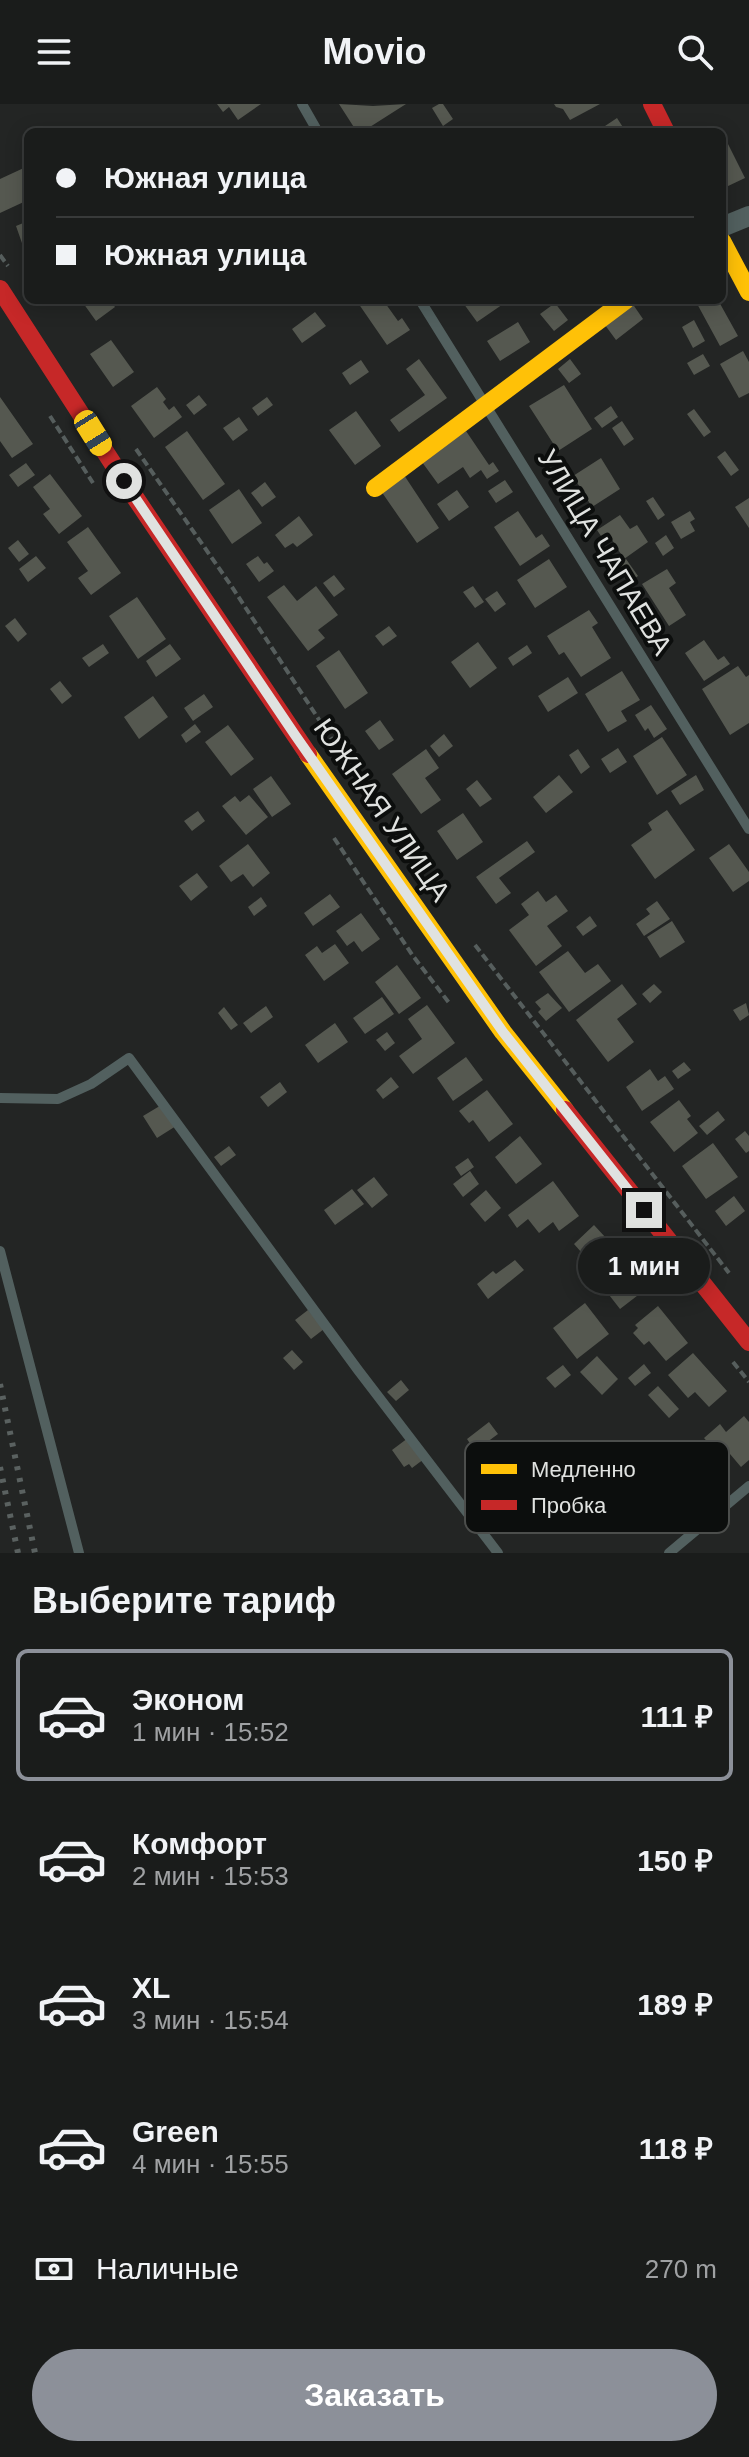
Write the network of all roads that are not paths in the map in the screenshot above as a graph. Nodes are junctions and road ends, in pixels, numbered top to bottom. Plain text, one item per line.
1 (302, 104) edge
2 (652, 104) edge
3 (316, 128) edge
4 (664, 128) edge
5 (749, 216) edge
6 (726, 225) edge
7 (726, 249) edge
8 (0, 289) edge
9 (749, 292) edge
10 (423, 304) edge
11 (621, 304) edge
12 (487, 405) junction
13 (375, 488) dead end
14 (749, 829) edge
15 (0, 1098) edge
16 (0, 1251) edge
17 (749, 1342) edge
18 (749, 1486) edge
19 (729, 1503) edge
20 (465, 1510) edge
21 (483, 1533) edge
22 (693, 1533) edge
23 (79, 1553) edge
24 (498, 1553) edge
25 (669, 1553) edge

1 - 3 lane
2 - 4 street
5 - 6 street
7 - 9 street
8 - 17 street, ЮЖНАЯ УЛИЦА
10 - 12 lane, УЛИЦА ЧАПАЕВА
11 - 12 street
12 - 13 street
12 - 14 lane, УЛИЦА ЧАПАЕВА
15 - 20 lane
16 - 23 lane
18 - 19 lane
21 - 24 lane
22 - 25 lane

